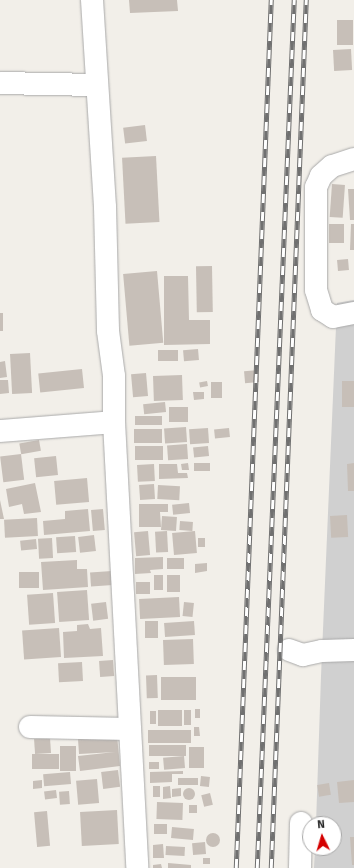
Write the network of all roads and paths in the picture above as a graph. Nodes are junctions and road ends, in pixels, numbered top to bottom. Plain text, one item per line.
1 (92, 0) edge
2 (0, 83) edge
3 (97, 85) junction
4 (354, 158) edge
5 (354, 313) edge
6 (114, 422) junction
7 (0, 431) edge
8 (289, 650) dead end
9 (354, 650) edge
10 (30, 727) dead end
11 (130, 729) junction
12 (301, 823) dead end
13 (137, 868) edge
14 (300, 868) edge

1 - 3 street
2 - 3 street
3 - 6 street
4 - 5 street
6 - 7 street
6 - 11 street
8 - 9 street
10 - 11 street
11 - 13 street
12 - 14 street

